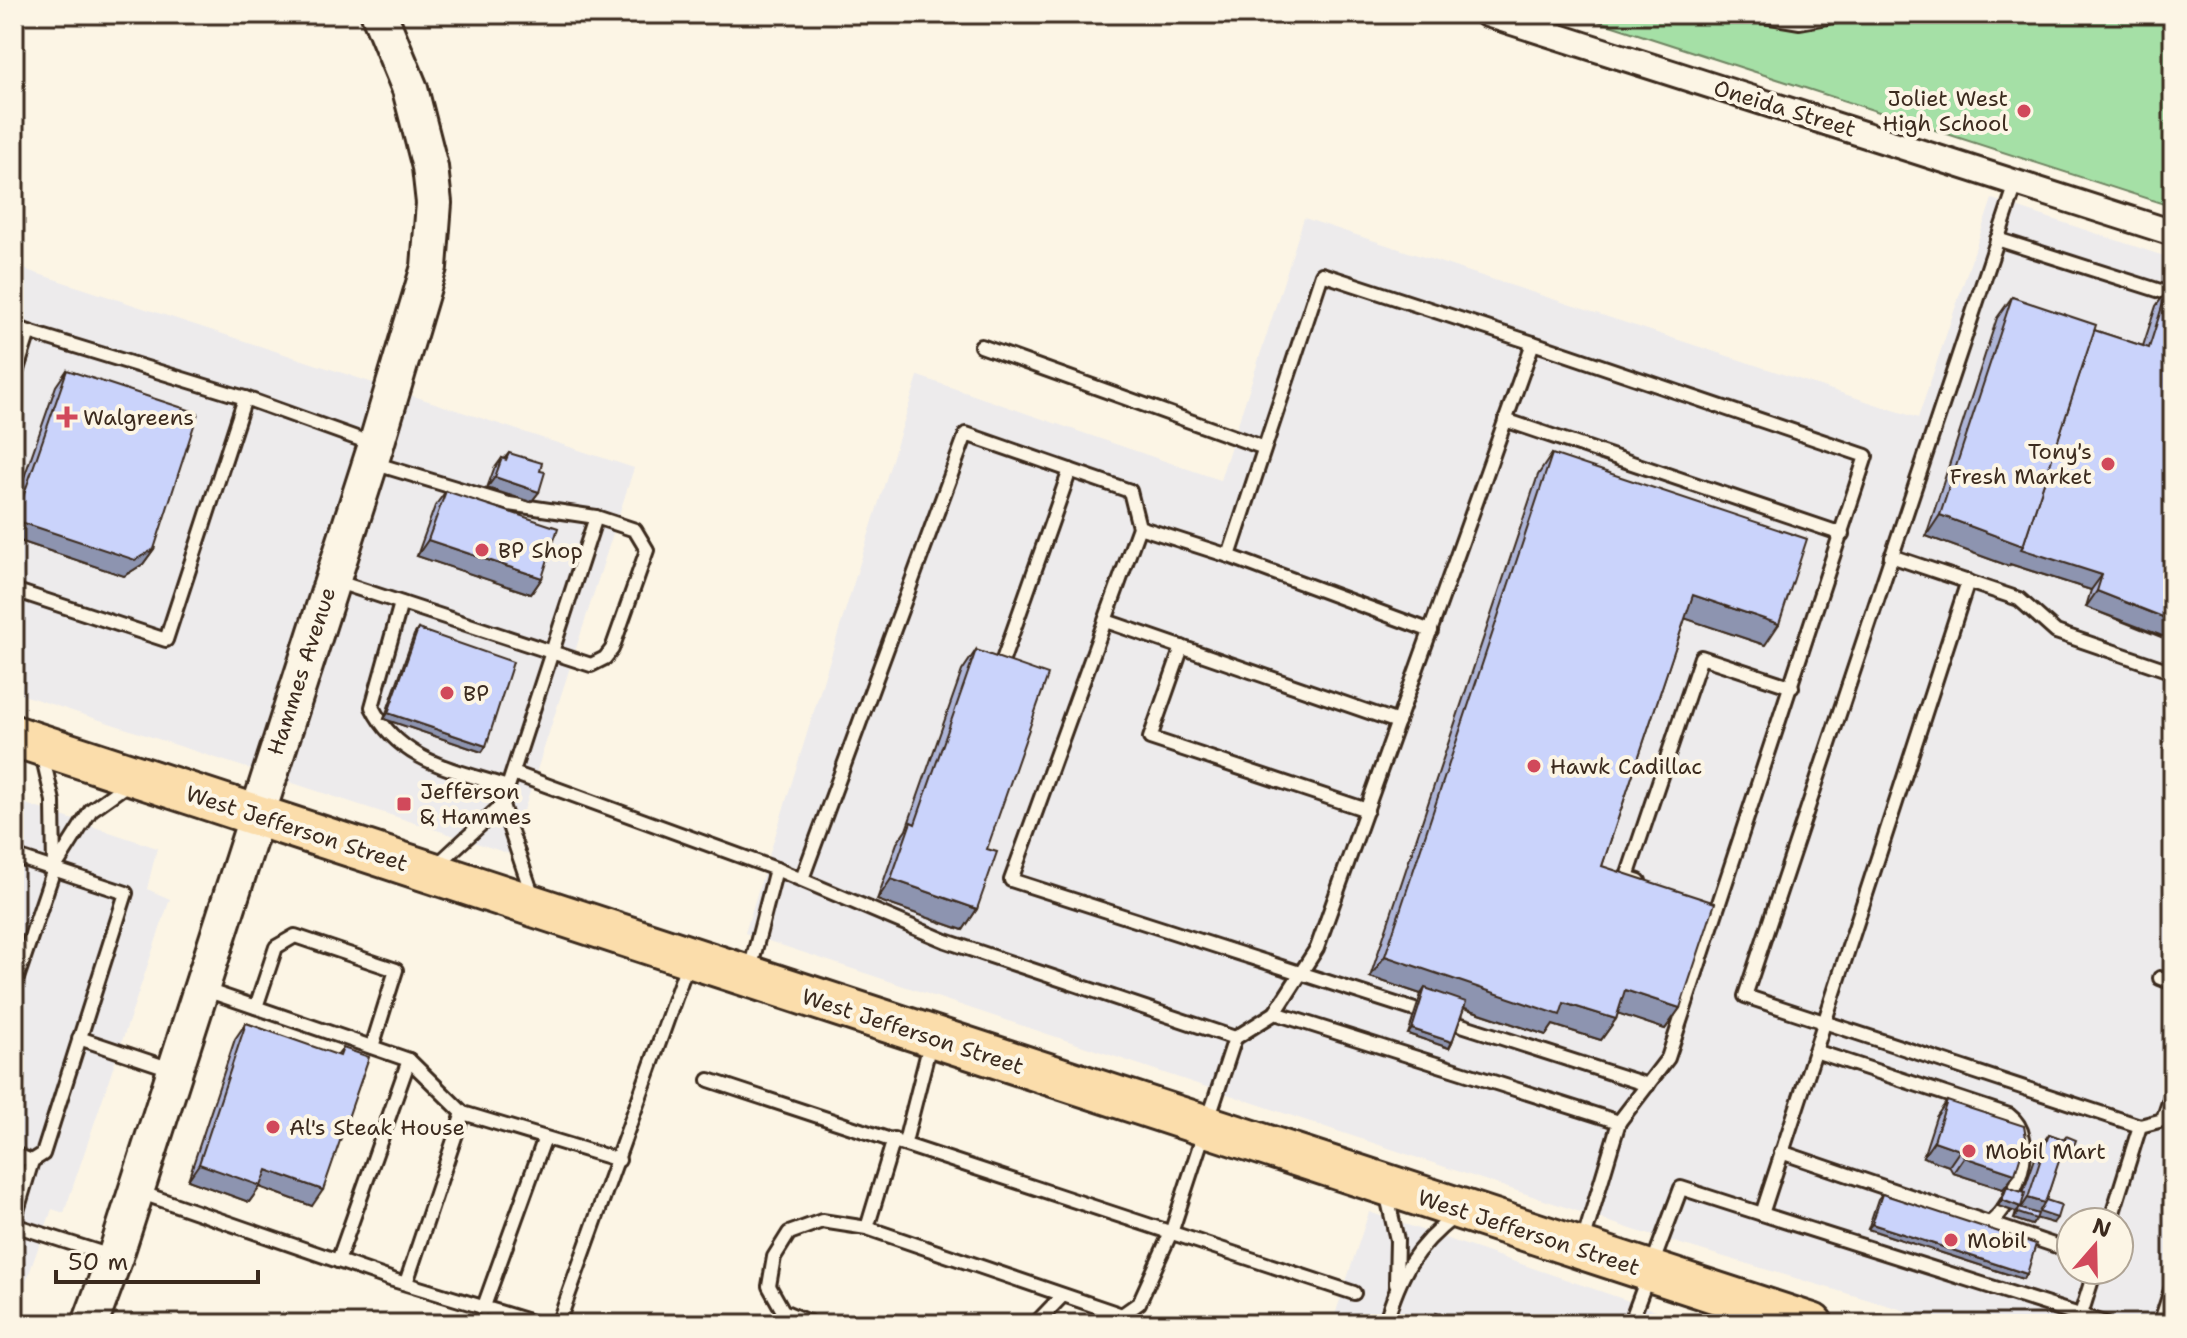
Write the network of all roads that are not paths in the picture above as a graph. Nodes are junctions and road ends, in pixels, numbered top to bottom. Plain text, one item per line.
1 (379, 14) edge
2 (1752, 14) edge
3 (1845, 14) edge
4 (1502, 16) edge
5 (2017, 181) junction
6 (2173, 233) edge
7 (1997, 239) junction
8 (2173, 295) edge
9 (14, 326) edge
10 (29, 332) junction
11 (1533, 343) junction
12 (981, 346) dead end
13 (14, 379) edge
14 (245, 398) junction
15 (1505, 420) junction
16 (1262, 447) junction
17 (373, 454) junction
18 (1070, 470) junction
19 (596, 517) junction
20 (1139, 527) junction
21 (1842, 534) junction
22 (1229, 556) junction
23 (1891, 556) junction
24 (332, 580) junction
25 (1968, 581) junction
26 (14, 590) edge
27 (401, 603) junction
28 (1106, 621) junction
29 (1431, 631) junction
30 (1182, 647) junction
31 (552, 655) junction
32 (2173, 672) edge
33 (998, 676) edge
34 (1792, 687) junction
35 (1398, 722) junction
36 (27, 740) edge
37 (513, 773) junction
38 (138, 776) junction
39 (508, 787) junction
40 (502, 805) junction
41 (1367, 810) junction
42 (254, 814) junction
43 (14, 856) edge
44 (54, 869) junction
45 (776, 869) junction
46 (431, 871) junction
47 (802, 879) junction
48 (1653, 886) edge
49 (536, 906) junction
50 (689, 957) junction
51 (1302, 973) junction
52 (748, 976) junction
53 (2160, 978) dead end
54 (2173, 983) edge
55 (14, 987) edge
56 (200, 988) junction
57 (256, 1007) junction
58 (1275, 1013) junction
59 (1824, 1022) junction
60 (932, 1037) junction
61 (79, 1038) junction
62 (1235, 1038) junction
63 (372, 1047) junction
64 (1815, 1051) junction
65 (409, 1060) junction
66 (174, 1070) junction
67 (709, 1080) dead end
68 (1648, 1085) junction
69 (2173, 1090) edge
70 (463, 1113) junction
71 (1619, 1122) junction
72 (2140, 1126) junction
73 (1205, 1127) junction
74 (544, 1140) junction
75 (899, 1140) junction
76 (1781, 1152) junction
77 (14, 1154) edge
78 (619, 1160) junction
79 (32, 1161) junction
80 (1384, 1185) junction
81 (136, 1191) junction
82 (2115, 1206) edge
83 (1462, 1210) junction
84 (1762, 1214) junction
85 (14, 1223) edge
86 (1990, 1223) junction
87 (867, 1228) junction
88 (1172, 1230) junction
89 (2055, 1245) edge
90 (1581, 1249) junction
91 (115, 1257) junction
92 (338, 1261) junction
93 (1648, 1271) junction
94 (406, 1283) junction
95 (2173, 1284) edge
96 (2090, 1286) edge
97 (1396, 1288) junction
98 (1354, 1293) dead end
99 (1062, 1296) junction
100 (483, 1309) junction
101 (2080, 1319) edge
102 (90, 1324) edge
103 (539, 1324) edge
104 (558, 1324) edge
105 (813, 1324) edge
106 (1035, 1324) edge
107 (1385, 1324) edge
108 (1630, 1324) edge
109 (1812, 1324) edge
110 (2108, 1324) edge
111 (2160, 1324) edge

1 - 17 street, Hammes Avenue
2 - 3 lane
4 - 5 street, Oneida Street
5 - 6 street, Oneida Street
5 - 7 lane
7 - 8 lane
7 - 23 lane
9 - 10 lane
10 - 13 lane
10 - 14 lane
11 - 15 lane
11 - 16 lane
11 - 21 lane
12 - 16 lane
14 - 17 lane
14 - 26 lane
15 - 21 lane
15 - 29 lane
16 - 22 lane
17 - 19 lane
17 - 24 street, Hammes Avenue
18 - 20 lane
18 - 33 lane
18 - 47 lane
19 - 31 lane
19 - 31 lane
20 - 22 lane
20 - 28 lane
21 - 34 lane
22 - 29 lane
23 - 25 lane
23 - 59 lane
24 - 27 lane
24 - 42 street, Hammes Avenue
25 - 32 lane
25 - 59 lane
27 - 31 lane
27 - 39 lane
28 - 30 lane
28 - 51 lane
29 - 35 lane
30 - 35 lane
30 - 41 lane
31 - 37 lane
34 - 48 lane
34 - 68 lane
35 - 41 lane
36 - 38 main road, West Jefferson Street
36 - 44 lane
37 - 39 lane
37 - 45 lane
38 - 42 main road, West Jefferson Street
38 - 44 lane
39 - 40 lane
40 - 46 lane
40 - 49 lane
41 - 51 lane
42 - 46 main road, West Jefferson Street
42 - 56 street, Hammes Avenue
43 - 44 lane
44 - 55 lane
44 - 61 lane
45 - 47 lane
45 - 52 lane
46 - 49 main road, West Jefferson Street
47 - 62 lane
49 - 50 main road, West Jefferson Street
50 - 52 main road, West Jefferson Street
50 - 78 lane
51 - 58 lane
51 - 68 lane
52 - 60 main road, West Jefferson Street
53 - 54 lane
56 - 57 lane
56 - 66 street, Hammes Avenue
57 - 63 lane
57 - 63 lane
58 - 62 lane
58 - 71 lane
59 - 64 lane
59 - 72 lane
60 - 73 main road, West Jefferson Street
60 - 75 lane
61 - 66 lane
61 - 79 lane
62 - 73 lane
63 - 65 lane
64 - 76 lane
64 - 86 lane
65 - 70 lane
65 - 92 lane
66 - 81 street, Hammes Avenue
67 - 75 lane
68 - 71 lane
69 - 72 lane
70 - 74 lane
70 - 94 lane
71 - 90 lane
72 - 82 lane
73 - 80 main road, West Jefferson Street
73 - 88 lane
74 - 78 lane
74 - 100 lane
75 - 87 lane
75 - 88 lane
76 - 84 lane
76 - 86 lane
77 - 79 lane
78 - 104 lane
79 - 85 lane
80 - 83 main road, West Jefferson Street
80 - 97 lane
81 - 91 street, Hammes Avenue
81 - 92 lane
83 - 90 main road, West Jefferson Street
83 - 97 lane
84 - 93 lane
84 - 101 lane
85 - 91 lane
86 - 89 lane
87 - 99 lane
87 - 105 lane
88 - 98 lane
88 - 99 lane
90 - 93 main road, West Jefferson Street
91 - 102 street, Hammes Avenue
92 - 94 lane
93 - 108 lane
93 - 109 main road, West Jefferson Street
94 - 100 lane
95 - 111 lane
96 - 101 lane
97 - 107 lane
99 - 106 lane
100 - 103 lane
101 - 110 lane

